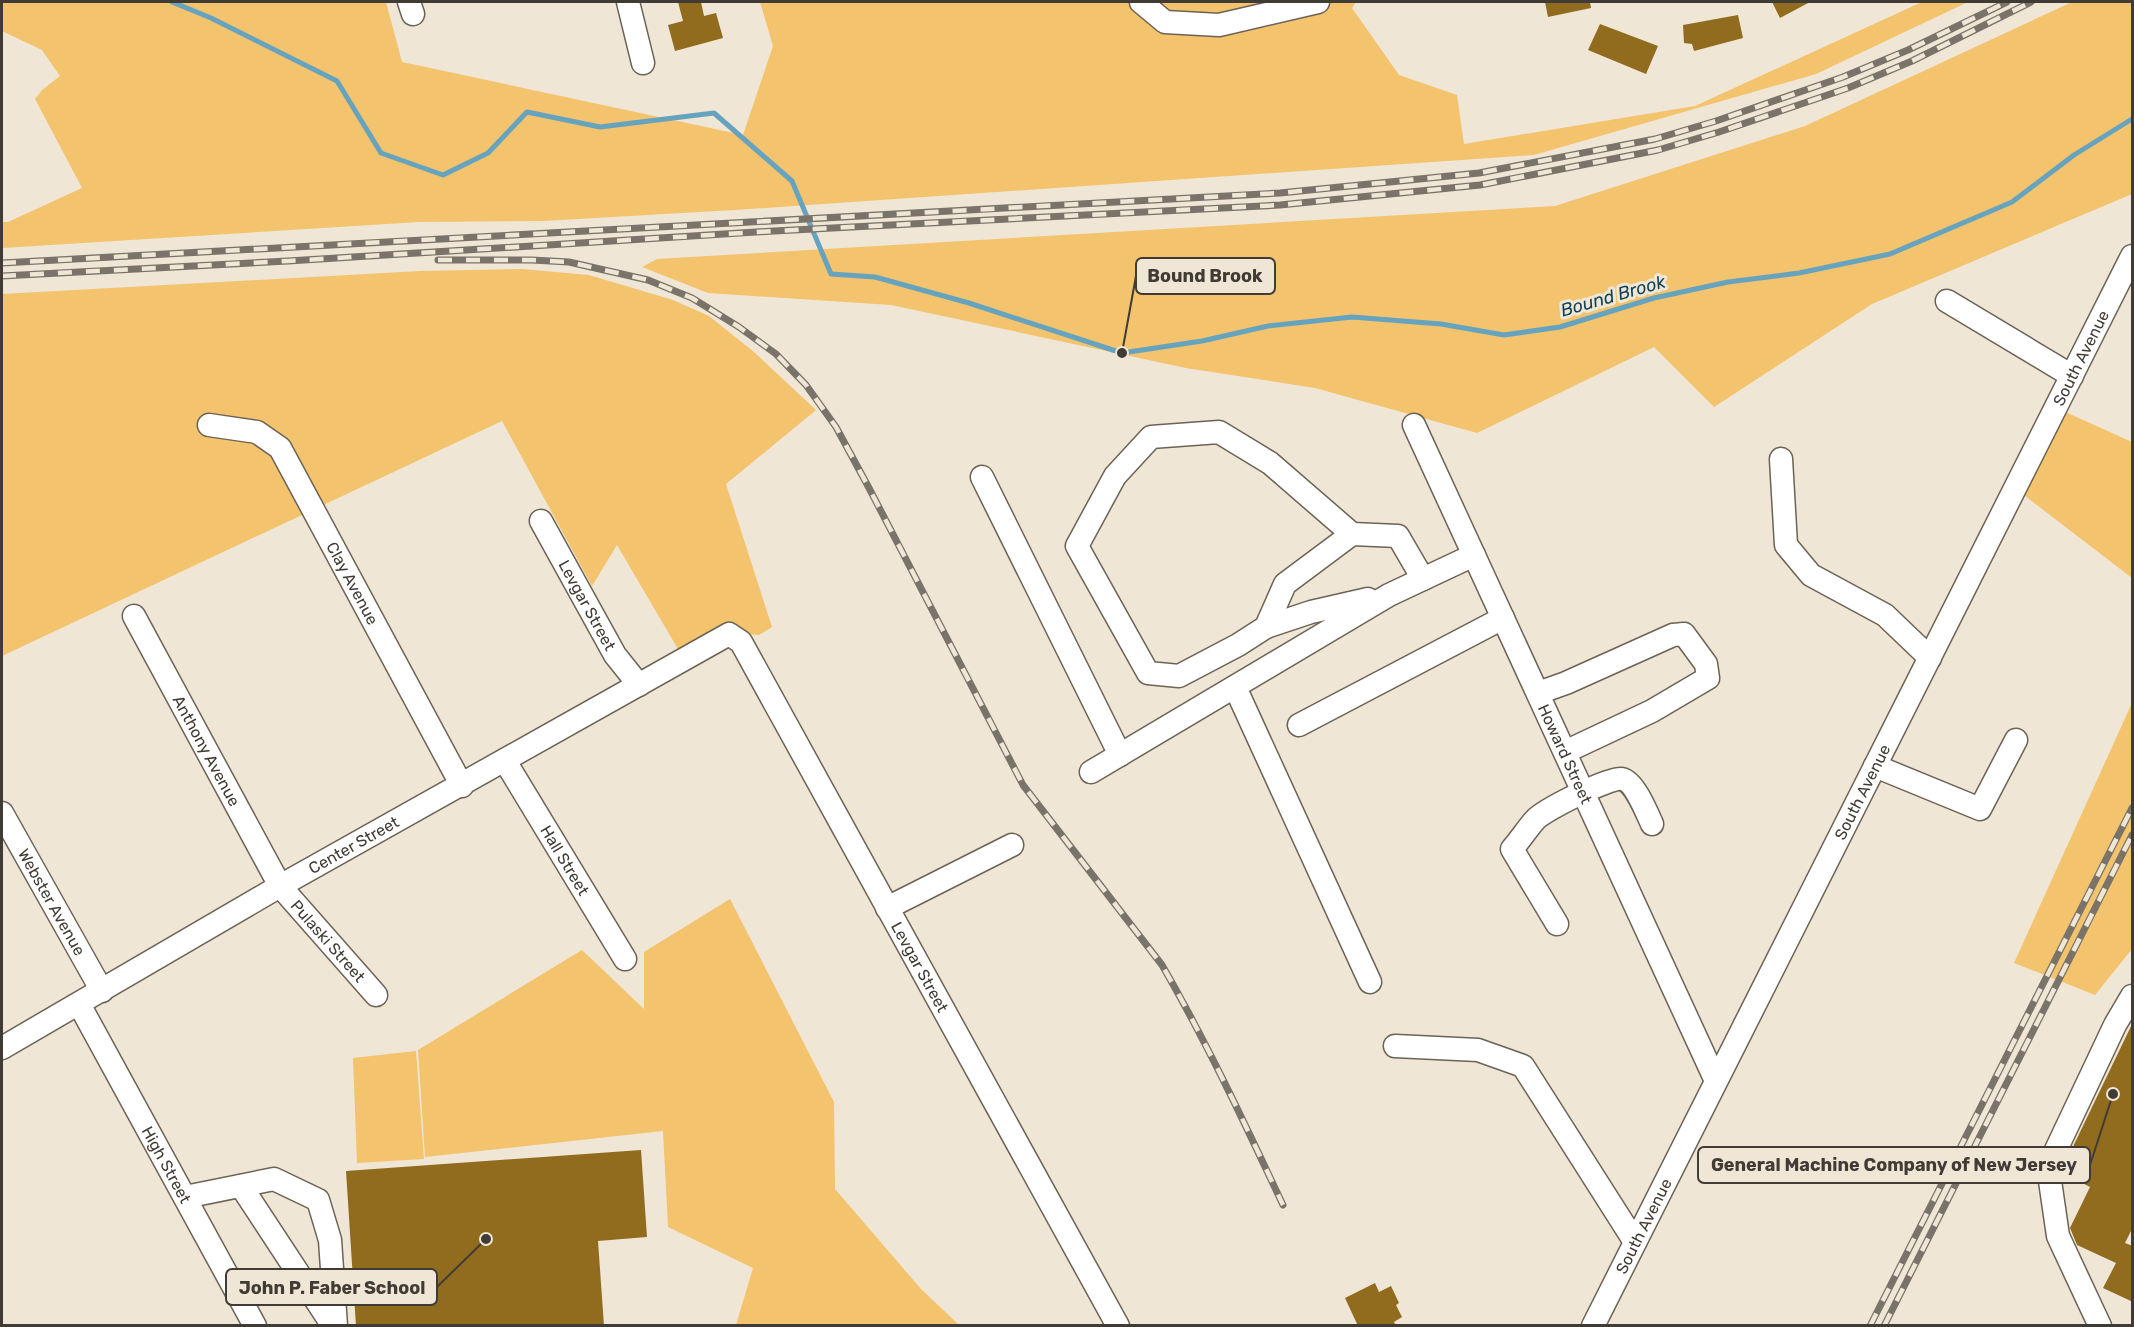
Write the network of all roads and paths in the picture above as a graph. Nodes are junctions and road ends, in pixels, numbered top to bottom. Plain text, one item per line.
1 (627, 2) edge
2 (1141, 2) edge
3 (1318, 2) edge
4 (643, 63) dead end
5 (2133, 256) edge
6 (1947, 301) dead end
7 (2072, 376) junction
8 (209, 425) dead end
9 (1414, 425) dead end
10 (1781, 459) dead end
11 (982, 477) dead end
12 (541, 521) dead end
13 (1352, 534) junction
14 (1474, 555) junction
15 (1423, 579) junction
16 (1389, 595) junction
17 (134, 616) dead end
18 (1503, 618) junction
19 (1266, 627) junction
20 (709, 645) joint
21 (1930, 658) junction
22 (639, 685) junction
23 (1235, 687) junction
24 (1538, 693) junction
25 (1299, 725) dead end
26 (2016, 740) dead end
27 (1565, 752) junction
28 (1120, 755) junction
29 (505, 761) junction
30 (1875, 766) junction
31 (1091, 772) dead end
32 (462, 786) junction
33 (1583, 792) junction
34 (2, 813) edge
35 (1652, 824) dead end
36 (1012, 845) dead end
37 (280, 886) junction
38 (887, 908) junction
39 (1557, 924) dead end
40 (625, 958) dead end
41 (1370, 982) dead end
42 (102, 991) junction
43 (376, 995) dead end
44 (2133, 996) edge
45 (79, 1004) junction
46 (1395, 1046) dead end
47 (2, 1048) edge
48 (1716, 1081) junction
49 (241, 1186) junction
50 (185, 1197) junction
51 (1635, 1242) junction
52 (255, 1326) edge
53 (335, 1326) edge
54 (1118, 1326) edge
55 (1593, 1326) edge
56 (2100, 1326) edge

1 - 4 street
2 - 3 street
5 - 7 street, South Avenue
6 - 7 street
7 - 21 street, South Avenue
8 - 32 street, Clay Avenue
9 - 14 street, Howard Street
10 - 21 street
11 - 28 street
12 - 22 street, Levgar Street
13 - 15 street
13 - 19 street
13 - 19 street
14 - 15 street
14 - 18 street, Howard Street
15 - 16 street
16 - 19 street
16 - 23 street
17 - 37 street, Anthony Avenue
18 - 24 street, Howard Street
18 - 25 street
20 - 22 street, Center Street
20 - 38 street, Levgar Street
21 - 30 street, South Avenue
22 - 29 street, Center Street
23 - 28 street
23 - 41 street
24 - 27 street, Howard Street
24 - 27 street
26 - 30 street
27 - 33 street, Howard Street
28 - 31 street
29 - 32 street, Center Street
29 - 40 street, Hall Street
30 - 48 street, South Avenue
32 - 37 street, Center Street
33 - 35 street
33 - 39 street
33 - 48 street, Howard Street
34 - 42 street, Webster Avenue
36 - 38 street
37 - 42 street, Center Street
37 - 43 street, Pulaski Street
38 - 54 street, Levgar Street
42 - 45 street, Center Street
44 - 56 street
45 - 47 street, Center Street
45 - 50 street, High Street
46 - 51 street
48 - 51 street, South Avenue
49 - 50 street
49 - 53 street
49 - 53 street
50 - 52 street, High Street
51 - 55 street, South Avenue

